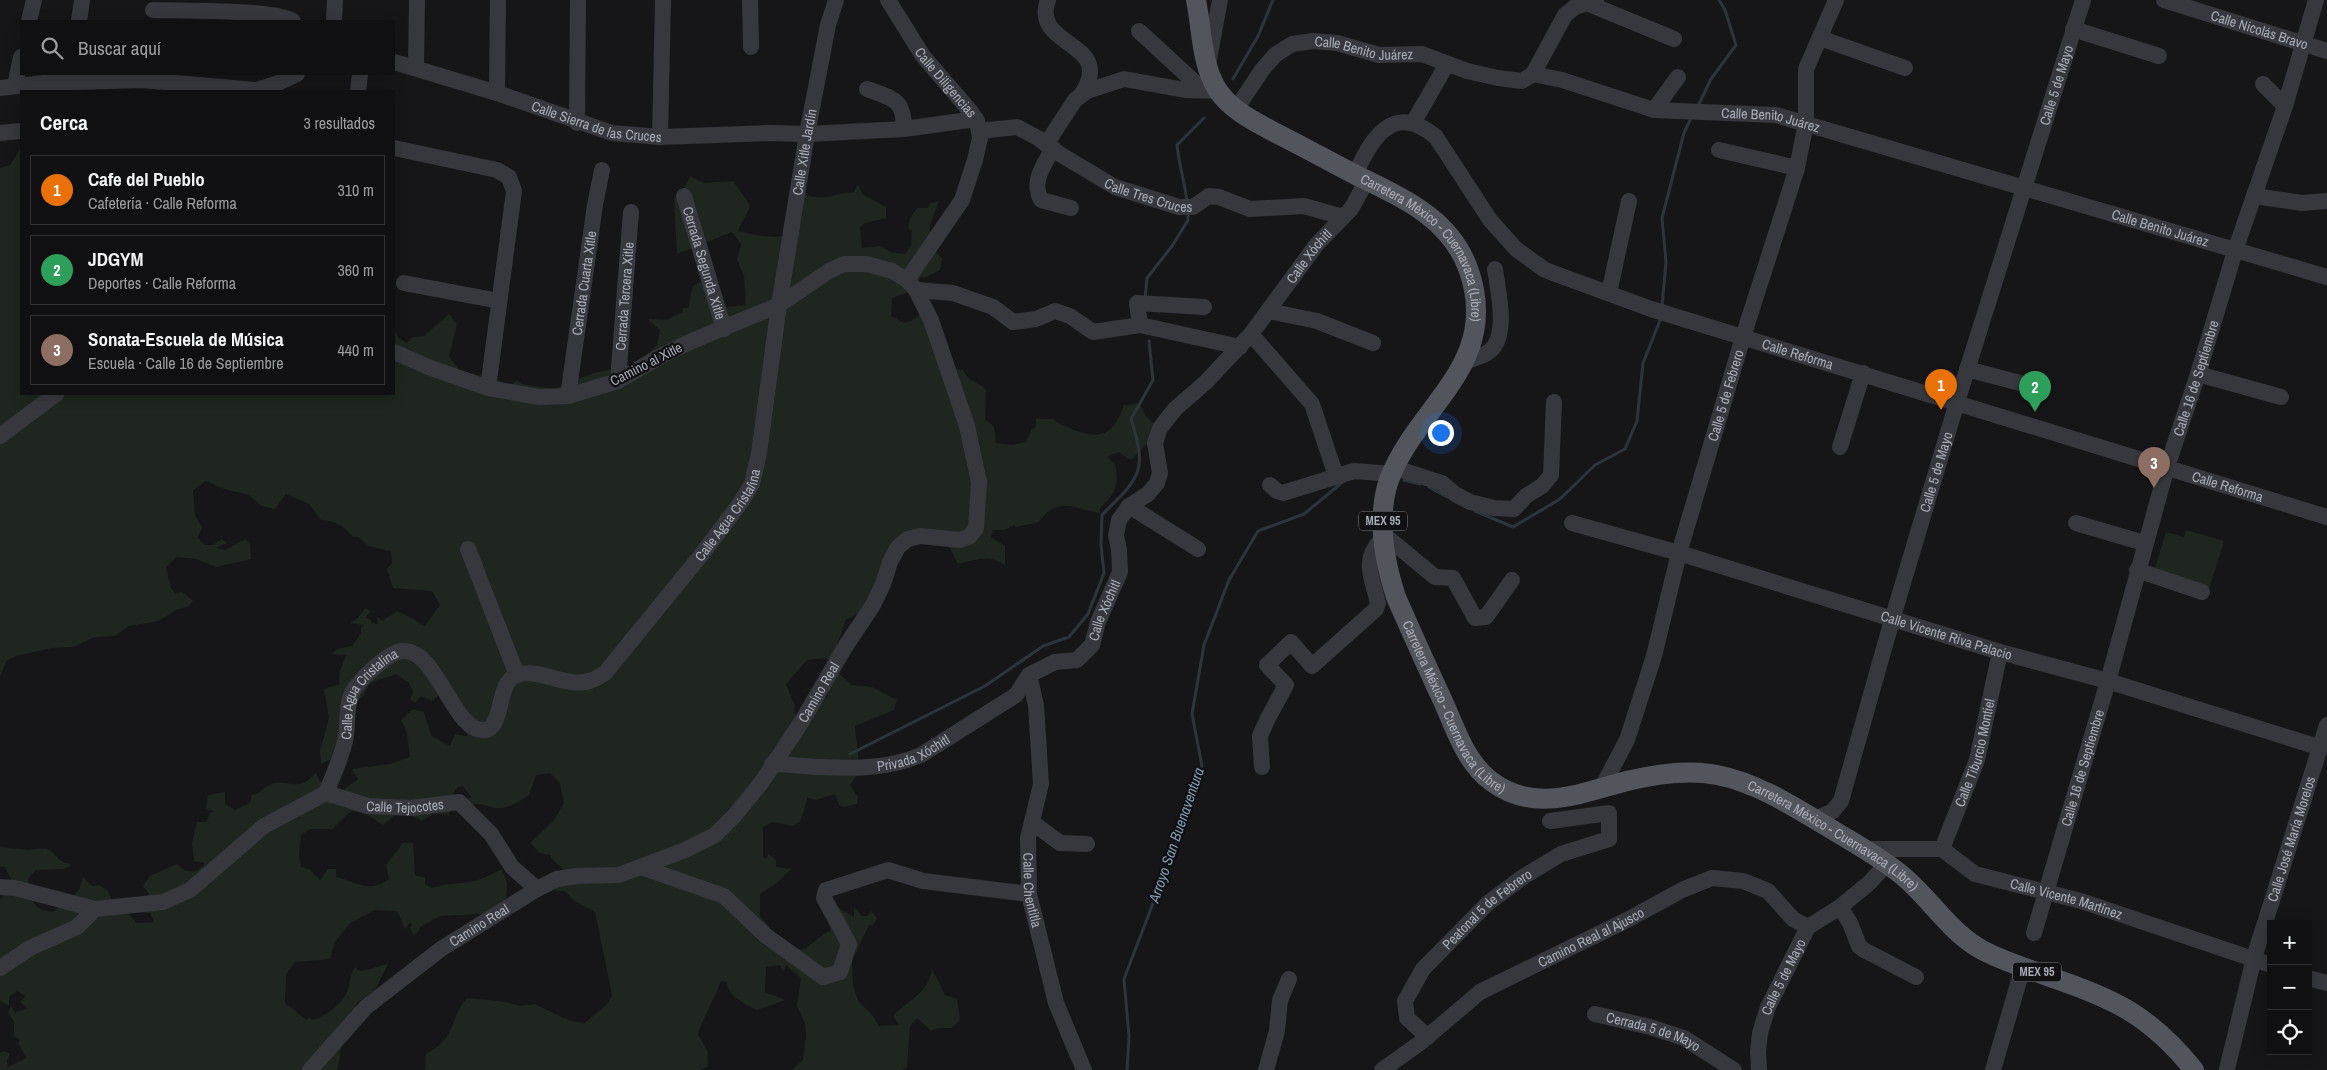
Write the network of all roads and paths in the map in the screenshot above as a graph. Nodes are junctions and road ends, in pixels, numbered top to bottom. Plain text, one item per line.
1 (34, 0) edge
2 (82, 0) edge
3 (335, 0) edge
4 (417, 0) edge
5 (498, 0) edge
6 (578, 0) edge
7 (662, 0) edge
8 (750, 0) edge
9 (836, 0) edge
10 (888, 0) edge
11 (1048, 0) edge
12 (1196, 0) edge
13 (1220, 0) edge
14 (1836, 0) edge
15 (2083, 0) edge
16 (2164, 0) edge
17 (2316, 0) edge
18 (1591, 2) edge
19 (152, 10) edge
20 (29, 20) edge
21 (79, 20) edge
22 (291, 20) edge
23 (334, 20) edge
24 (2073, 29) junction
25 (1139, 31) dead end
26 (1820, 38) junction
27 (1674, 40) dead end
28 (2303, 44) junction
29 (751, 47) dead end
30 (2327, 51) edge
31 (2159, 56) dead end
32 (20, 59) edge
33 (395, 62) edge
34 (1447, 64) junction
35 (1207, 67) junction
36 (416, 68) junction
37 (1905, 68) dead end
38 (1533, 74) junction
39 (296, 75) edge
40 (360, 75) edge
41 (142, 77) edge
42 (1678, 77) dead end
43 (70, 78) edge
44 (2263, 84) dead end
45 (112, 86) edge
46 (7, 87) edge
47 (867, 88) dead end
48 (257, 90) edge
49 (257, 90) edge
50 (358, 90) edge
51 (1210, 91) junction
52 (497, 94) junction
53 (1081, 95) junction
54 (2286, 106) junction
55 (1236, 108) junction
56 (1654, 110) junction
57 (577, 122) junction
58 (1413, 123) junction
59 (1806, 123) junction
60 (978, 125) junction
61 (904, 129) junction
62 (20, 131) edge
63 (0, 133) edge
64 (807, 134) junction
65 (660, 137) junction
66 (1050, 146) junction
67 (395, 148) edge
68 (1719, 150) dead end
69 (1797, 168) junction
70 (602, 170) dead end
71 (1361, 177) junction
72 (2024, 187) junction
73 (684, 196) dead end
74 (2254, 196) junction
75 (1628, 201) dead end
76 (2327, 201) edge
77 (1071, 208) dead end
78 (631, 212) dead end
79 (1343, 217) junction
80 (2235, 251) junction
81 (1495, 269) dead end
82 (2327, 277) edge
83 (404, 283) dead end
84 (911, 285) junction
85 (1609, 293) junction
86 (499, 301) junction
87 (780, 305) junction
88 (1204, 308) dead end
89 (1268, 311) junction
90 (1140, 325) junction
91 (724, 329) junction
92 (1251, 334) junction
93 (1743, 337) junction
94 (1373, 343) dead end
95 (1240, 346) junction
96 (395, 352) edge
97 (1465, 362) junction
98 (1967, 369) junction
99 (1863, 373) junction
100 (2198, 374) junction
101 (618, 381) junction
102 (488, 388) junction
103 (2040, 388) dead end
104 (55, 395) edge
105 (568, 396) junction
106 (2281, 397) dead end
107 (1554, 402) dead end
108 (1957, 402) junction
109 (0, 436) edge
110 (1840, 447) dead end
111 (2167, 467) junction
112 (1394, 471) junction
113 (1336, 476) junction
114 (1270, 484) dead end
115 (1129, 506) junction
116 (2327, 517) edge
117 (2076, 522) dead end
118 (1572, 523) dead end
119 (1382, 536) junction
120 (2144, 543) junction
121 (468, 549) dead end
122 (1198, 549) dead end
123 (1679, 553) junction
124 (2137, 570) junction
125 (1512, 580) dead end
126 (2202, 592) dead end
127 (1892, 620) junction
128 (2000, 652) junction
129 (517, 675) junction
130 (1029, 675) junction
131 (2108, 681) junction
132 (2327, 725) edge
133 (2320, 748) junction
134 (772, 764) junction
135 (1262, 767) dead end
136 (1601, 789) junction
137 (326, 793) junction
138 (1815, 819) junction
139 (1550, 821) dead end
140 (1033, 823) junction
141 (1087, 844) dead end
142 (1864, 849) junction
143 (1942, 849) junction
144 (1887, 864) junction
145 (641, 867) junction
146 (0, 887) edge
147 (537, 889) junction
148 (2044, 893) junction
149 (1029, 894) junction
150 (1840, 906) junction
151 (95, 909) junction
152 (1808, 927) junction
153 (2034, 933) dead end
154 (2254, 958) junction
155 (2267, 963) edge
156 (2023, 967) junction
157 (0, 968) edge
158 (1916, 977) dead end
159 (2312, 979) edge
160 (1289, 980) dead end
161 (2327, 983) edge
162 (1595, 1014) dead end
163 (1428, 1037) junction
164 (314, 1068) edge
165 (2227, 1069) edge
166 (1084, 1070) edge
167 (1266, 1070) edge
168 (1382, 1070) edge
169 (1734, 1070) edge
170 (1759, 1070) edge
171 (1993, 1070) edge
172 (2194, 1070) edge

1 - 20 street
2 - 21 street
3 - 23 street
4 - 36 street
5 - 52 street
6 - 57 street
7 - 65 street
8 - 29 street
9 - 64 street, Calle Xitle Jardín
10 - 60 street, Calle Diligencias
11 - 53 street
12 - 35 main road, Carretera México - Cuernavaca (Libre) / MEX 95
13 - 35 street
14 - 26 street, Calle 5 de Febrero
15 - 24 street, Calle 5 de Mayo
16 - 28 street, Calle Nicolás Bravo
17 - 28 street, Calle 16 de Septiembre
18 - 27 street
18 - 38 street
19 - 22 street
24 - 31 street
24 - 72 street, Calle 5 de Mayo
25 - 51 street
26 - 37 street
26 - 59 street, Calle 5 de Febrero
28 - 30 street, Calle Nicolás Bravo
28 - 54 street, Calle 16 de Septiembre
32 - 46 street
33 - 36 street, Calle Sierra de las Cruces
34 - 38 street, Calle Benito Juárez
34 - 55 street, Calle Benito Juárez
34 - 58 street
35 - 51 main road, Carretera México - Cuernavaca (Libre) / MEX 95
36 - 52 street, Calle Sierra de las Cruces
38 - 56 street, Calle Benito Juárez
39 - 48 street
40 - 50 street
41 - 45 street
41 - 49 street
42 - 56 street
43 - 45 street
43 - 46 street
44 - 54 street
47 - 61 street
51 - 53 street
51 - 55 main road, Carretera México - Cuernavaca (Libre) / MEX 95
52 - 57 street, Calle Sierra de las Cruces
53 - 66 street
54 - 74 street, Calle 16 de Septiembre
55 - 71 main road, Carretera México - Cuernavaca (Libre) / MEX 95
56 - 59 street, Calle Benito Juárez
57 - 65 street, Calle Sierra de las Cruces
58 - 71 street
58 - 85 street, Calle Reforma
59 - 69 street, Calle 5 de Febrero
59 - 72 street, Calle Benito Juárez
60 - 61 street, Calle Tres Cruces
60 - 66 street, Calle Tres Cruces
60 - 84 street, Calle Diligencias
61 - 64 street, Calle Tres Cruces
62 - 63 street
64 - 65 street, Calle Sierra de las Cruces
64 - 87 street, Calle Xitle Jardín
66 - 77 street
66 - 79 street, Calle Tres Cruces
67 - 86 street
68 - 69 street
69 - 93 street, Calle 5 de Febrero
70 - 105 street, Cerrada Cuarta Xitle
71 - 79 street, Calle Xóchitl
71 - 97 main road, Carretera México - Cuernavaca (Libre) / MEX 95
72 - 80 street, Calle Benito Juárez
72 - 98 street, Calle 5 de Mayo
73 - 91 street, Cerrada Segunda Xitle
74 - 76 street
74 - 80 street, Calle 16 de Septiembre
75 - 85 street
78 - 101 street, Cerrada Tercera Xitle
79 - 89 street, Calle Xóchitl
80 - 82 street, Calle Benito Juárez
80 - 100 street, Calle 16 de Septiembre
81 - 97 street
83 - 86 street
84 - 87 street
84 - 90 street
84 - 134 street, Camino Real
85 - 93 street, Calle Reforma
86 - 102 street
87 - 91 street, Camino al Xitle
87 - 129 street, Calle Agua Cristalina
88 - 90 street
89 - 92 street, Calle Xóchitl
89 - 94 street
90 - 95 street
91 - 101 street, Camino al Xitle
92 - 95 street, Calle Xóchitl
92 - 113 street
93 - 99 street, Calle Reforma
93 - 123 street, Calle 5 de Febrero
95 - 115 street, Calle Xóchitl
96 - 102 street, Camino al Xitle
97 - 112 main road, Carretera México - Cuernavaca (Libre) / MEX 95
98 - 103 street
98 - 108 street, Calle 5 de Mayo
99 - 108 street, Calle Reforma
99 - 110 street
100 - 106 street
100 - 111 street, Calle 16 de Septiembre
101 - 105 street, Camino al Xitle
102 - 105 street, Camino al Xitle
104 - 109 street
107 - 112 street
108 - 111 street, Calle Reforma
108 - 127 street, Calle 5 de Mayo
111 - 116 street, Calle Reforma
111 - 120 street, Calle 16 de Septiembre
112 - 113 street
112 - 119 main road, Carretera México - Cuernavaca (Libre) / MEX 95
113 - 114 street
115 - 122 street
115 - 130 street, Calle Xóchitl
117 - 120 street
118 - 123 street, Calle Vicente Riva Palacio
119 - 125 street
119 - 135 street
119 - 136 main road, Carretera México - Cuernavaca (Libre) / MEX 95
120 - 124 street, Calle 16 de Septiembre
121 - 129 street
123 - 127 street, Calle Vicente Riva Palacio
123 - 136 street, Calle 5 de Febrero
124 - 126 street
124 - 131 street, Calle 16 de Septiembre
127 - 128 street, Calle Vicente Riva Palacio
127 - 138 street, Calle 5 de Mayo
128 - 131 street, Calle Vicente Riva Palacio
128 - 143 street, Calle Tiburcio Montiel
129 - 137 street, Calle Agua Cristalina
130 - 134 street, Privada Xóchitl
130 - 140 street, Calle Chentitla
131 - 133 street, Calle Vicente Riva Palacio
131 - 148 street, Calle 16 de Septiembre
132 - 133 street, Calle José María Morelos
133 - 154 street, Calle José María Morelos
134 - 145 street, Camino Real
136 - 138 main road, Carretera México - Cuernavaca (Libre) / MEX 95
137 - 147 street, Calle Tejocotes
137 - 151 street
138 - 142 main road, Carretera México - Cuernavaca (Libre) / MEX 95
139 - 163 street, Peatonal 5 de Febrero
140 - 141 street
140 - 149 street, Calle Chentitla
142 - 143 street
142 - 144 main road, Carretera México - Cuernavaca (Libre) / MEX 95
143 - 148 street, Calle Vicente Martínez
144 - 150 street, Calle 5 de Mayo
144 - 156 main road, Carretera México - Cuernavaca (Libre) / MEX 95
145 - 147 street, Camino Real
145 - 149 street
146 - 151 street
147 - 164 street, Camino Real
148 - 153 street, Calle 16 de Septiembre
148 - 154 street, Calle Vicente Martínez
149 - 166 street, Calle Chentitla
150 - 152 street, Calle 5 de Mayo
150 - 158 street
151 - 157 street
152 - 163 street, Camino Real al Ajusco
152 - 170 street, Calle 5 de Mayo
154 - 155 street, Calle Vicente Martínez
154 - 165 street, Calle José María Morelos
156 - 171 street
156 - 172 main road, Carretera México - Cuernavaca (Libre) / MEX 95
159 - 161 street
160 - 167 street
162 - 169 street, Cerrada 5 de Mayo
163 - 168 street, Camino Real al Ajusco

